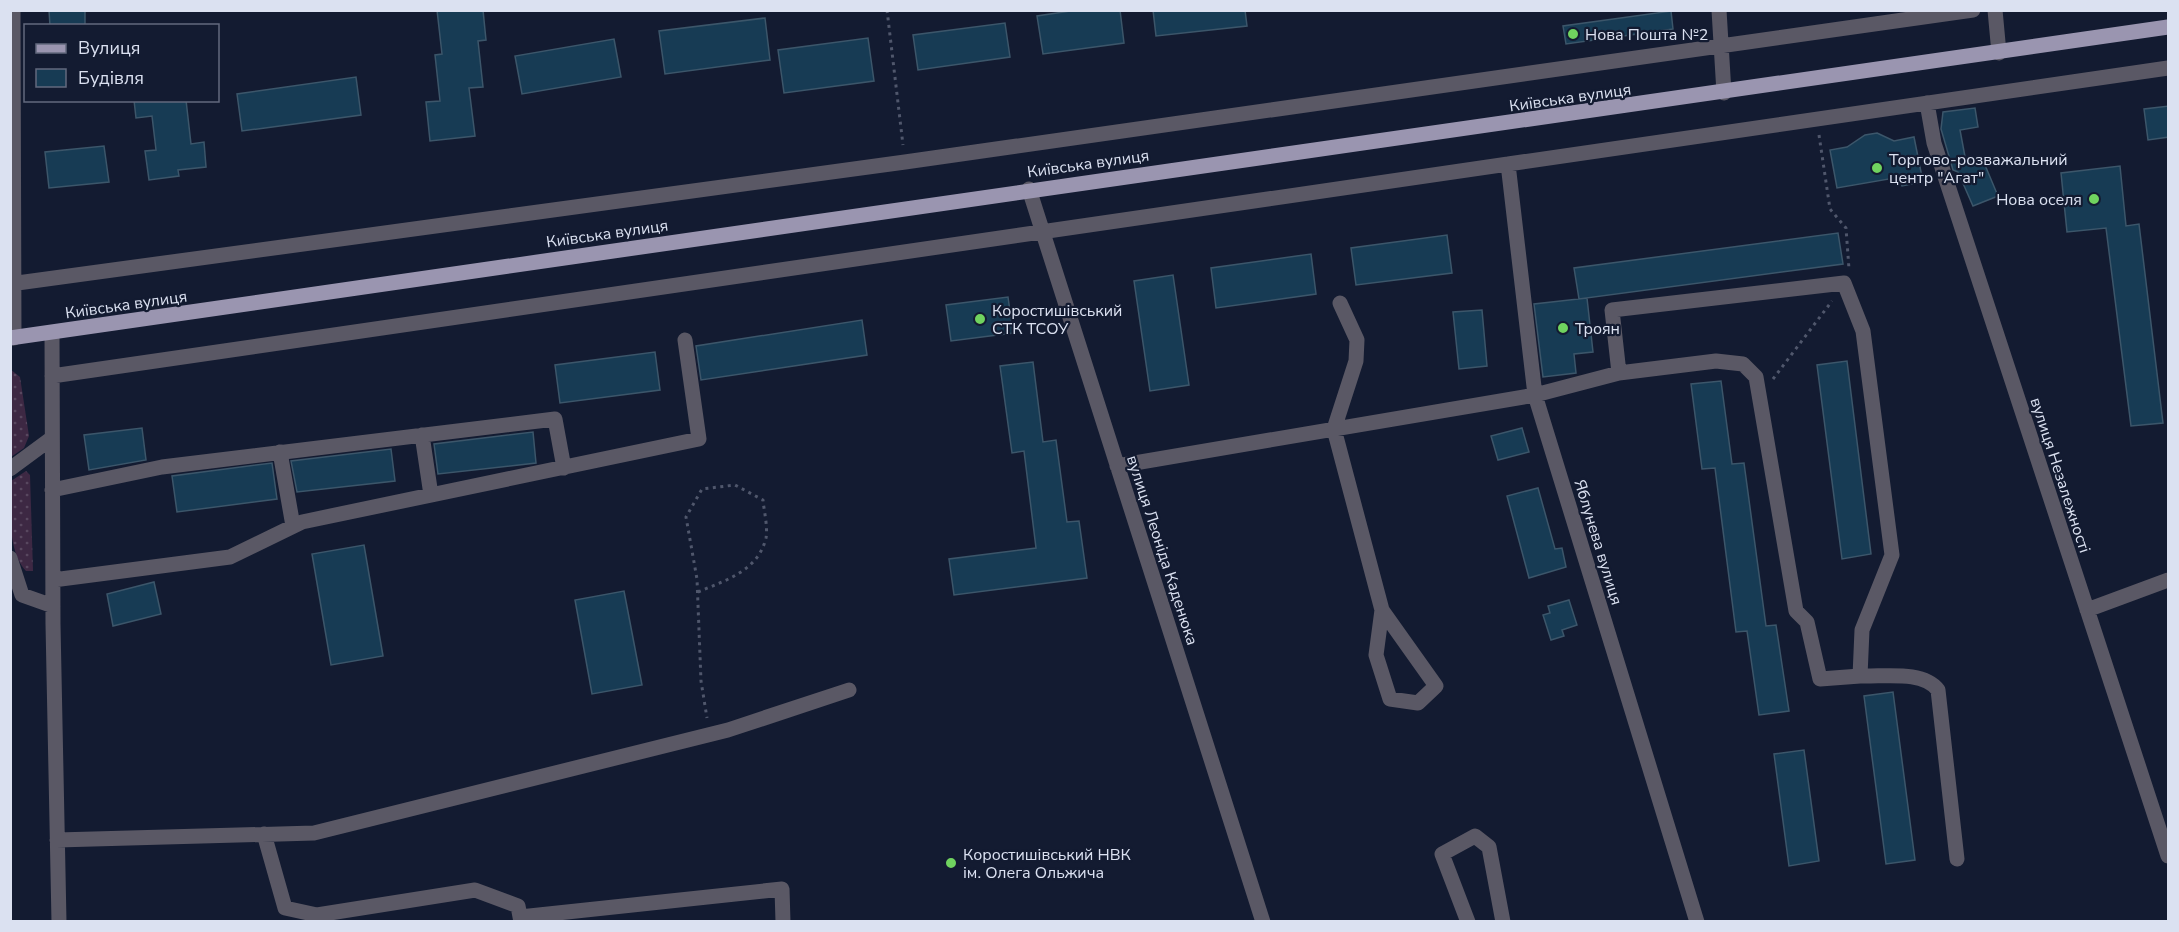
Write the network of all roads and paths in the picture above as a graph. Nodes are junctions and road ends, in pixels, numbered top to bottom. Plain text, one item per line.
1 (13, 10) edge
2 (887, 10) edge
3 (1719, 10) edge
4 (1973, 10) edge
5 (1995, 10) edge
6 (2169, 27) edge
7 (1722, 46) junction
8 (1999, 52) junction
9 (2169, 68) edge
10 (1724, 93) junction
11 (1927, 103) junction
12 (1816, 119) junction
13 (12, 124) edge
14 (905, 162) junction
15 (1508, 164) junction
16 (1029, 189) junction
17 (1043, 232) junction
18 (12, 283) edge
19 (1844, 283) junction
20 (1340, 303) dead end
21 (52, 333) junction
22 (12, 338) edge
23 (685, 340) dead end
24 (1618, 373) junction
25 (52, 376) junction
26 (1535, 395) junction
27 (1761, 395) junction
28 (1334, 429) junction
29 (422, 435) junction
30 (52, 438) junction
31 (280, 452) junction
32 (1117, 466) junction
33 (564, 468) junction
34 (10, 469) edge
35 (52, 490) junction
36 (431, 495) junction
37 (293, 526) junction
38 (10, 558) edge
39 (52, 580) junction
40 (2169, 580) edge
41 (698, 592) junction
42 (52, 606) junction
43 (1382, 610) junction
44 (2087, 610) junction
45 (1860, 676) junction
46 (849, 690) dead end
47 (710, 734) junction
48 (264, 834) junction
49 (57, 840) junction
50 (2169, 856) edge
51 (1957, 859) dead end
52 (287, 915) edge
53 (520, 919) edge
54 (58, 921) edge
55 (783, 921) edge
56 (1263, 921) edge
57 (1468, 921) edge
58 (1503, 921) edge
59 (1697, 921) edge

1 - 13 street
2 - 14 path
3 - 7 street
4 - 7 street
5 - 8 street
6 - 8 main road, Київська вулиця
7 - 10 street
7 - 14 street
8 - 10 main road, Київська вулиця
9 - 11 street
10 - 16 main road, Київська вулиця
11 - 12 street
11 - 44 street, вулиця Незалежності
12 - 15 street
12 - 19 path
13 - 18 street
14 - 18 street
15 - 17 street
15 - 26 street, Яблунева вулиця
16 - 17 street, вулиця Леоніда Каденюка
16 - 21 main road, Київська вулиця
17 - 25 street
17 - 32 street, вулиця Леоніда Каденюка
18 - 22 street
19 - 24 street
19 - 27 path
19 - 45 street
20 - 28 street
21 - 22 main road, Київська вулиця
21 - 25 street
23 - 33 street
24 - 26 street
24 - 27 street
25 - 30 street
26 - 28 street
26 - 59 street, Яблунева вулиця
27 - 45 street
28 - 32 street
28 - 43 street
29 - 31 street
29 - 33 street
29 - 36 street
30 - 34 street
30 - 35 street
31 - 35 street
31 - 37 street
32 - 56 street, вулиця Леоніда Каденюка
33 - 36 street
35 - 39 street
36 - 37 street
37 - 39 street
38 - 42 street
39 - 42 street
40 - 44 street
41 - 41 path
41 - 47 path
42 - 49 street
43 - 43 street
44 - 50 street, вулиця Незалежності
45 - 51 street
46 - 47 street
47 - 48 street
48 - 49 street
48 - 52 street
49 - 54 street
52 - 53 street
53 - 55 street
57 - 58 street

